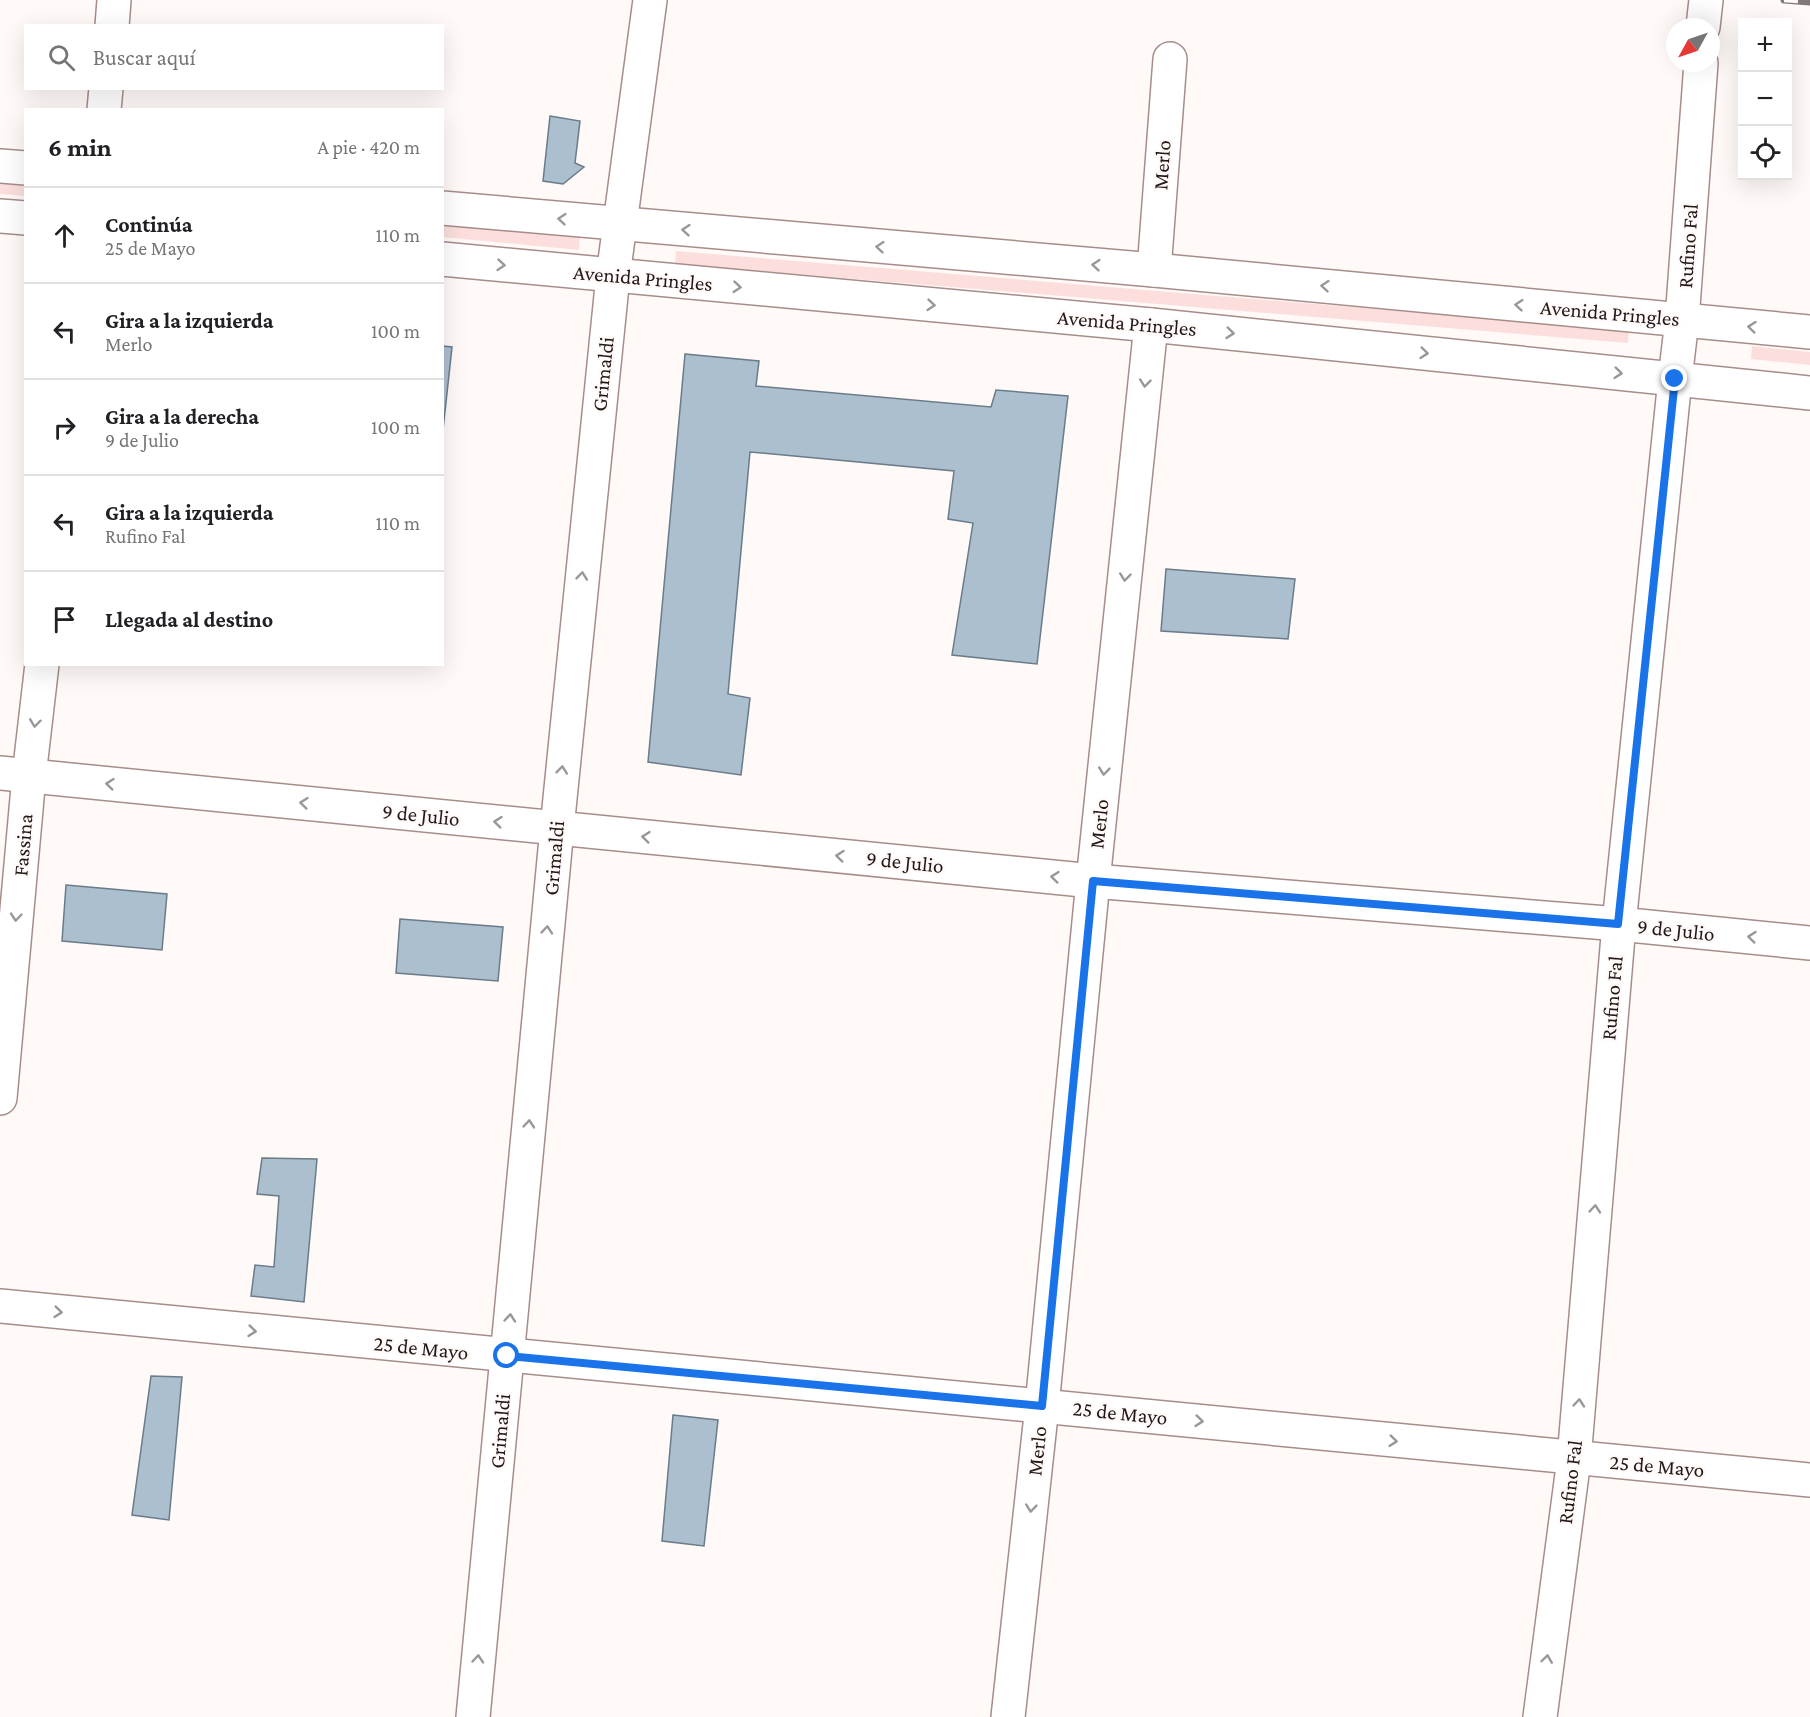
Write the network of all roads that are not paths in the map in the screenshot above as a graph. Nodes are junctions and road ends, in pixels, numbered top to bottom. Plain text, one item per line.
1 (114, 0) edge
2 (650, 0) edge
3 (1706, 0) edge
4 (1704, 18) edge
5 (112, 24) edge
6 (1170, 59) dead end
7 (1700, 72) edge
8 (106, 90) edge
9 (104, 108) edge
10 (0, 166) edge
11 (24, 168) edge
12 (444, 208) edge
13 (0, 216) edge
14 (24, 218) edge
15 (620, 224) junction
16 (444, 259) edge
17 (1154, 270) junction
18 (613, 276) junction
19 (1682, 320) junction
20 (1151, 325) junction
21 (1810, 332) edge
22 (1675, 379) junction
23 (1810, 393) edge
24 (41, 666) edge
25 (14, 774) edge
26 (556, 828) junction
27 (1093, 881) junction
28 (1618, 924) junction
29 (1810, 943) edge
30 (0, 1098) edge
31 (0, 1306) edge
32 (507, 1356) junction
33 (1042, 1406) junction
34 (1574, 1459) junction
35 (1810, 1480) edge
36 (473, 1717) edge
37 (1008, 1717) edge
38 (1539, 1717) edge

1 - 5 street
2 - 15 street, Grimaldi
3 - 4 street
6 - 17 street, Merlo
7 - 19 street, Rufino Fal
8 - 9 street
10 - 11 street
15 -> 12 street, Avenida Pringles
13 - 14 street
17 -> 15 street, Avenida Pringles
15 - 18 street, Grimaldi
16 -> 18 street, Avenida Pringles
19 -> 17 street, Avenida Pringles
18 -> 20 street, Avenida Pringles
26 -> 18 street, Grimaldi
21 -> 19 street, Avenida Pringles
19 - 22 street, Rufino Fal
20 -> 22 street, Avenida Pringles
20 -> 27 street, Merlo
22 - 23 street, Avenida Pringles
22 - 28 street, Rufino Fal
24 -> 25 street, Fassina
26 -> 25 street, 9 de Julio
25 -> 30 street, Fassina
27 -> 26 street, 9 de Julio
32 -> 26 street, Grimaldi
27 - 28 street, 9 de Julio
27 - 33 street, Merlo
29 -> 28 street, 9 de Julio
34 -> 28 street, Rufino Fal
31 -> 32 street, 25 de Mayo
32 - 33 street, 25 de Mayo
36 -> 32 street, Grimaldi
33 -> 34 street, 25 de Mayo
33 -> 37 street, Merlo
34 - 35 street, 25 de Mayo
38 -> 34 street, Rufino Fal

